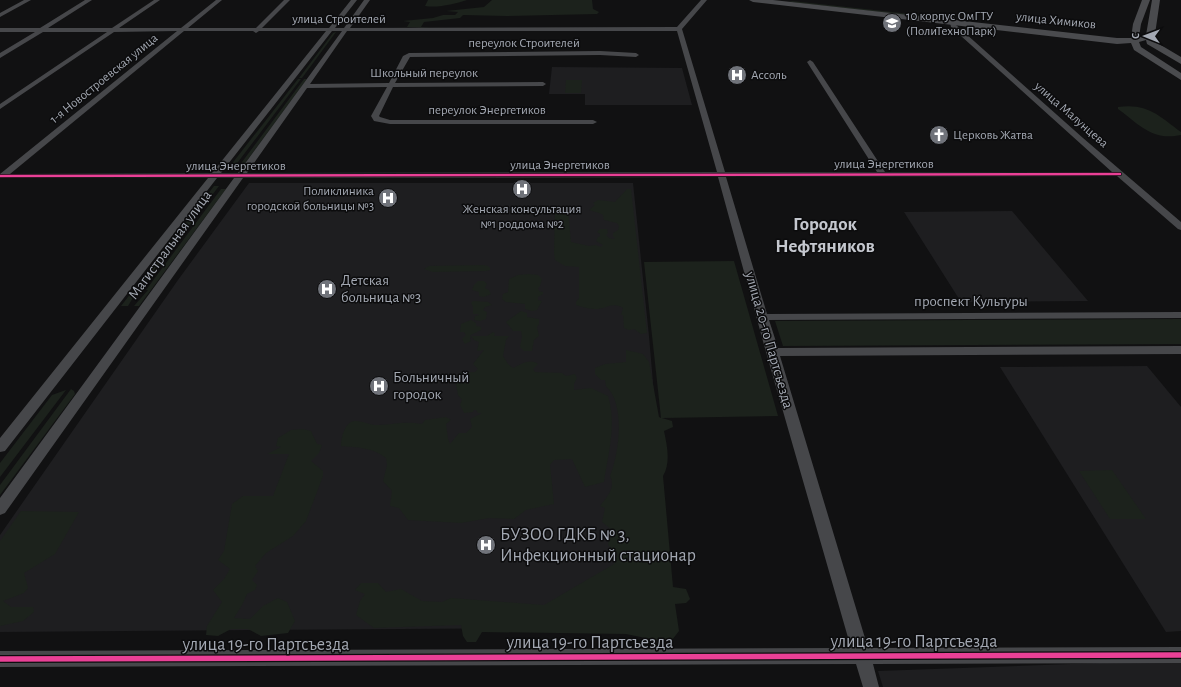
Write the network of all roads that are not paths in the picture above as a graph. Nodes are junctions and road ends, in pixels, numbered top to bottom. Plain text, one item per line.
1 (28, 0) edge
2 (89, 0) edge
3 (157, 0) edge
4 (219, 0) edge
5 (287, 0) edge
6 (354, 0) edge
7 (368, 0) edge
8 (704, 0) edge
9 (753, 0) edge
10 (1146, 0) edge
11 (1156, 0) edge
12 (788, 1) edge
13 (0, 15) edge
14 (952, 20) junction
15 (331, 29) junction
16 (346, 29) junction
17 (679, 29) junction
18 (0, 30) edge
19 (42, 30) junction
20 (111, 31) junction
21 (182, 31) junction
22 (256, 31) junction
23 (1150, 37) junction
24 (1114, 38) junction
25 (1135, 41) junction
26 (1159, 48) junction
27 (636, 55) dead end
28 (0, 56) edge
29 (1181, 61) edge
30 (810, 62) dead end
31 (1181, 77) edge
32 (543, 84) dead end
33 (306, 86) junction
34 (391, 86) junction
35 (0, 107) edge
36 (593, 122) dead end
37 (882, 174) junction
38 (1120, 174) junction
39 (722, 175) junction
40 (1, 176) edge
41 (240, 176) junction
42 (215, 177) junction
43 (1181, 227) edge
44 (1181, 315) edge
45 (762, 317) junction
46 (1181, 350) edge
47 (772, 352) junction
48 (0, 448) edge
49 (0, 509) edge
50 (1181, 655) edge
51 (862, 656) junction
52 (0, 659) edge
53 (870, 687) edge

1 - 13 street
2 - 19 street
3 - 20 street
4 - 21 street, 1-я Новостроевская улица
5 - 22 street
6 - 15 street, Магистральная улица
7 - 16 street, Магистральная улица
8 - 17 street
9 - 12 main road, улица Химиков
10 - 25 main road
11 - 23 main road
12 - 14 main road, улица Химиков
14 - 24 main road, улица Химиков
14 - 38 street, улица Малунцева
15 - 16 street, улица Строителей
15 - 22 street, улица Строителей
15 - 42 street, Магистральная улица
16 - 17 street, улица Строителей
16 - 33 street, Магистральная улица
17 - 39 street, улица 20-го Партсъезда
18 - 19 street, улица Строителей
19 - 20 street, улица Строителей
19 - 28 street
20 - 21 street, улица Строителей
20 - 35 street
21 - 22 street, улица Строителей
21 - 40 street, 1-я Новостроевская улица
23 - 25 main road, улица Химиков
23 - 26 main road
24 - 25 main road, улица Химиков
24 - 25 main road, улица Химиков
25 - 26 main road
25 - 31 main road
26 - 29 main road
27 - 34 street, переулок Строителей
30 - 37 street
32 - 34 street, Школьный переулок
33 - 34 street, Школьный переулок
33 - 41 street, Магистральная улица
34 - 36 street, переулок Энергетиков
37 - 38 street, улица Энергетиков
37 - 39 street, улица Энергетиков
38 - 43 street, улица Малунцева
39 - 41 street, улица Энергетиков
39 - 45 street, улица 20-го Партсъезда
40 - 42 street, улица Энергетиков
41 - 42 street, улица Энергетиков
41 - 49 street, Магистральная улица
42 - 48 street, Магистральная улица
44 - 45 street, проспект Культуры
45 - 47 street, улица 20-го Партсъезда
46 - 47 street
47 - 51 street, улица 20-го Партсъезда
50 - 51 street, улица 19-го Партсъезда
51 - 52 street, улица 19-го Партсъезда
51 - 53 street, улица 20-го Партсъезда

